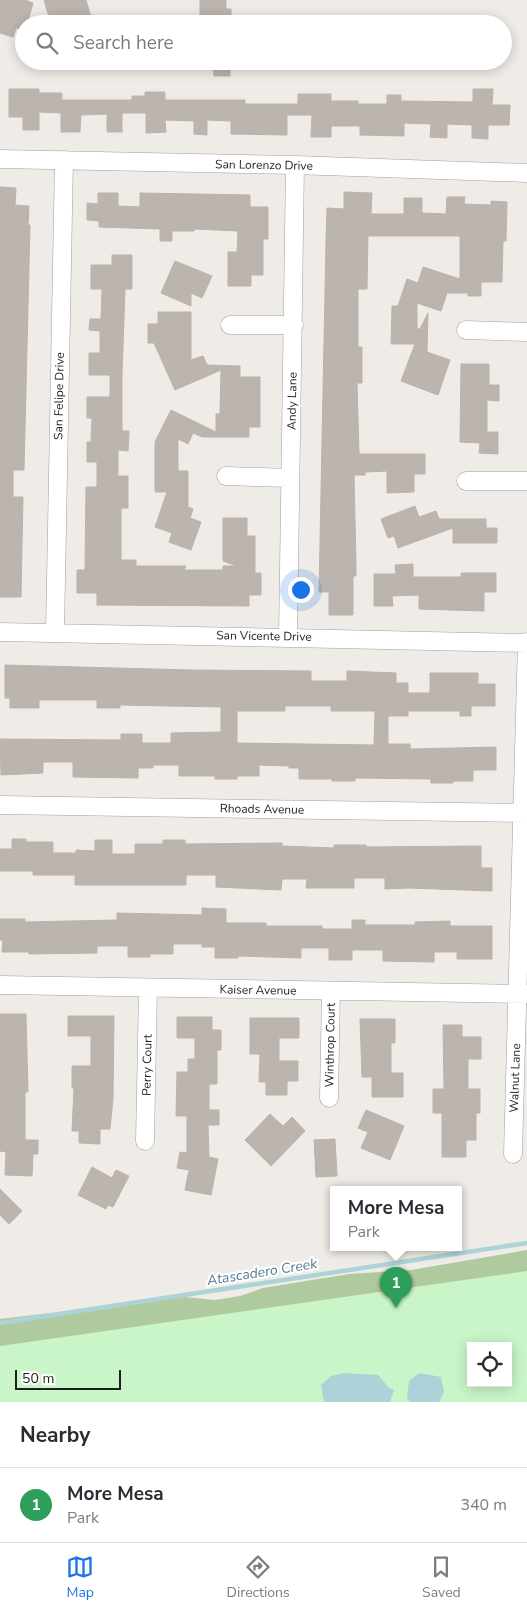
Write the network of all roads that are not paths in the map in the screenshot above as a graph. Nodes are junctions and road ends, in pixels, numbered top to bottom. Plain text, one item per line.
1 (0, 160) edge
2 (64, 160) junction
3 (295, 165) junction
4 (527, 173) edge
5 (230, 325) dead end
6 (294, 325) junction
7 (466, 330) dead end
8 (527, 332) edge
9 (226, 476) dead end
10 (290, 478) junction
11 (466, 481) dead end
12 (527, 481) edge
13 (0, 632) edge
14 (55, 632) junction
15 (288, 636) junction
16 (527, 643) edge
17 (0, 805) edge
18 (523, 813) junction
19 (0, 985) edge
20 (148, 989) junction
21 (331, 991) junction
22 (522, 994) edge
23 (329, 1098) dead end
24 (145, 1141) dead end
25 (513, 1154) dead end

1 - 2 street, San Lorenzo Drive
2 - 3 street, San Lorenzo Drive
2 - 14 street, San Felipe Drive
3 - 4 street, San Lorenzo Drive
3 - 6 street, Andy Lane
5 - 6 street
6 - 10 street, Andy Lane
7 - 8 street
9 - 10 street
10 - 15 street, Andy Lane
11 - 12 street
13 - 14 street, San Vicente Drive
14 - 15 street, San Vicente Drive
15 - 16 street, San Vicente Drive
16 - 18 street, Walnut Lane
17 - 18 street, Rhoads Avenue
18 - 22 street, Walnut Lane
19 - 20 street, Kaiser Avenue
20 - 21 street, Kaiser Avenue
20 - 24 street, Perry Court
21 - 22 street, Kaiser Avenue
21 - 23 street, Winthrop Court
22 - 25 street, Walnut Lane

